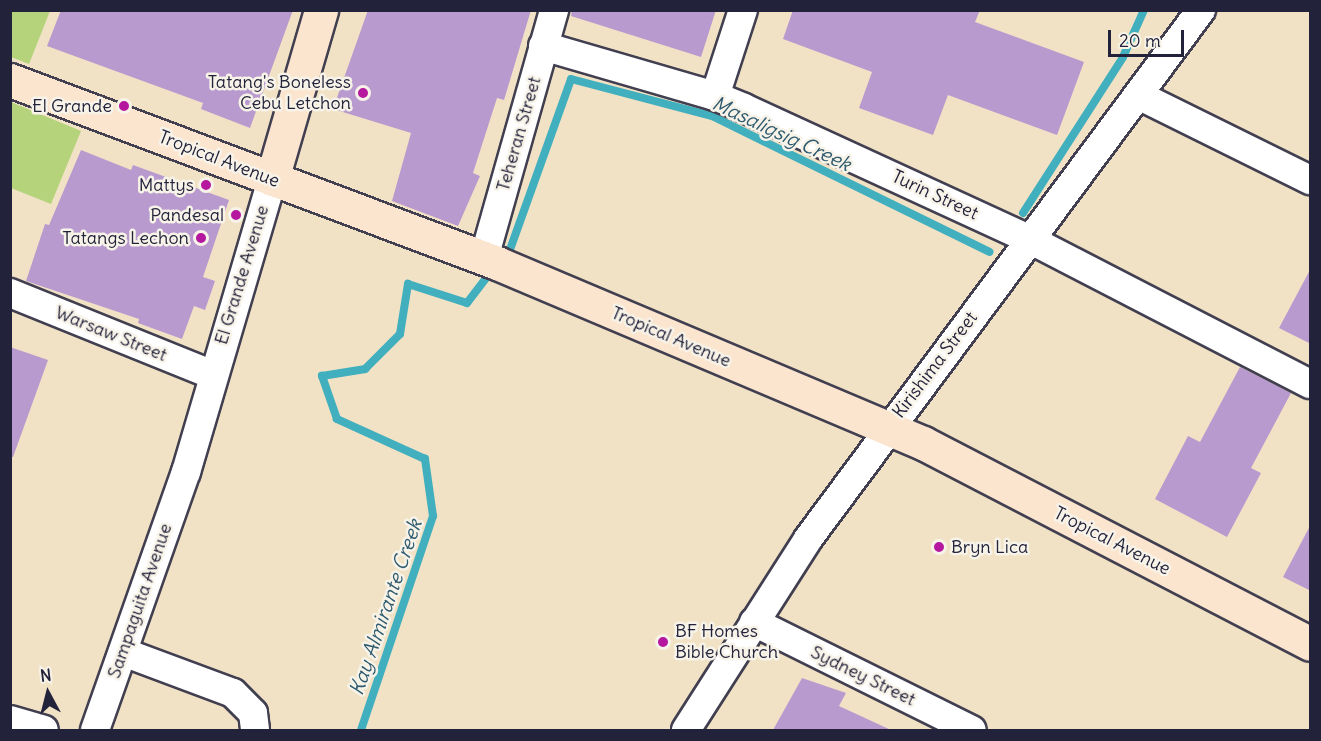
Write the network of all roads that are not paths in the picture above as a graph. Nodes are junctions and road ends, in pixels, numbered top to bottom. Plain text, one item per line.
1 (321, 10) edge
2 (554, 10) edge
3 (743, 10) edge
4 (1201, 10) edge
5 (543, 46) junction
6 (10, 80) edge
7 (715, 96) junction
8 (1140, 96) junction
9 (272, 179) junction
10 (1311, 180) edge
11 (1030, 240) junction
12 (484, 258) junction
13 (10, 293) edge
14 (213, 375) junction
15 (1311, 384) edge
16 (887, 428) junction
17 (186, 472) joint
18 (754, 622) junction
19 (1311, 644) edge
20 (123, 652) junction
21 (10, 720) edge
22 (44, 730) edge
23 (95, 730) edge
24 (255, 730) edge
25 (686, 730) edge
26 (972, 730) edge

1 - 9 street, El Grande Avenue
2 - 5 street, Teheran Street
3 - 7 street
4 - 8 street, Kirishima Street
5 - 7 street, Turin Street
5 - 12 street, Teheran Street
6 - 9 street, Tropical Avenue
7 - 11 street, Turin Street
8 - 10 street
8 - 11 street, Kirishima Street
9 - 12 street, Tropical Avenue
9 - 14 street, El Grande Avenue
11 - 15 street, Turin Street
11 - 16 street, Kirishima Street
12 - 16 street, Tropical Avenue
13 - 14 street, Warsaw Street
14 - 17 street, El Grande Avenue
16 - 18 street, Kirishima Street
16 - 19 street, Tropical Avenue
17 - 20 street, Sampaguita Avenue
18 - 25 street, Kirishima Street
18 - 26 street, Sydney Street
20 - 23 street, Sampaguita Avenue
20 - 24 street
21 - 22 street

